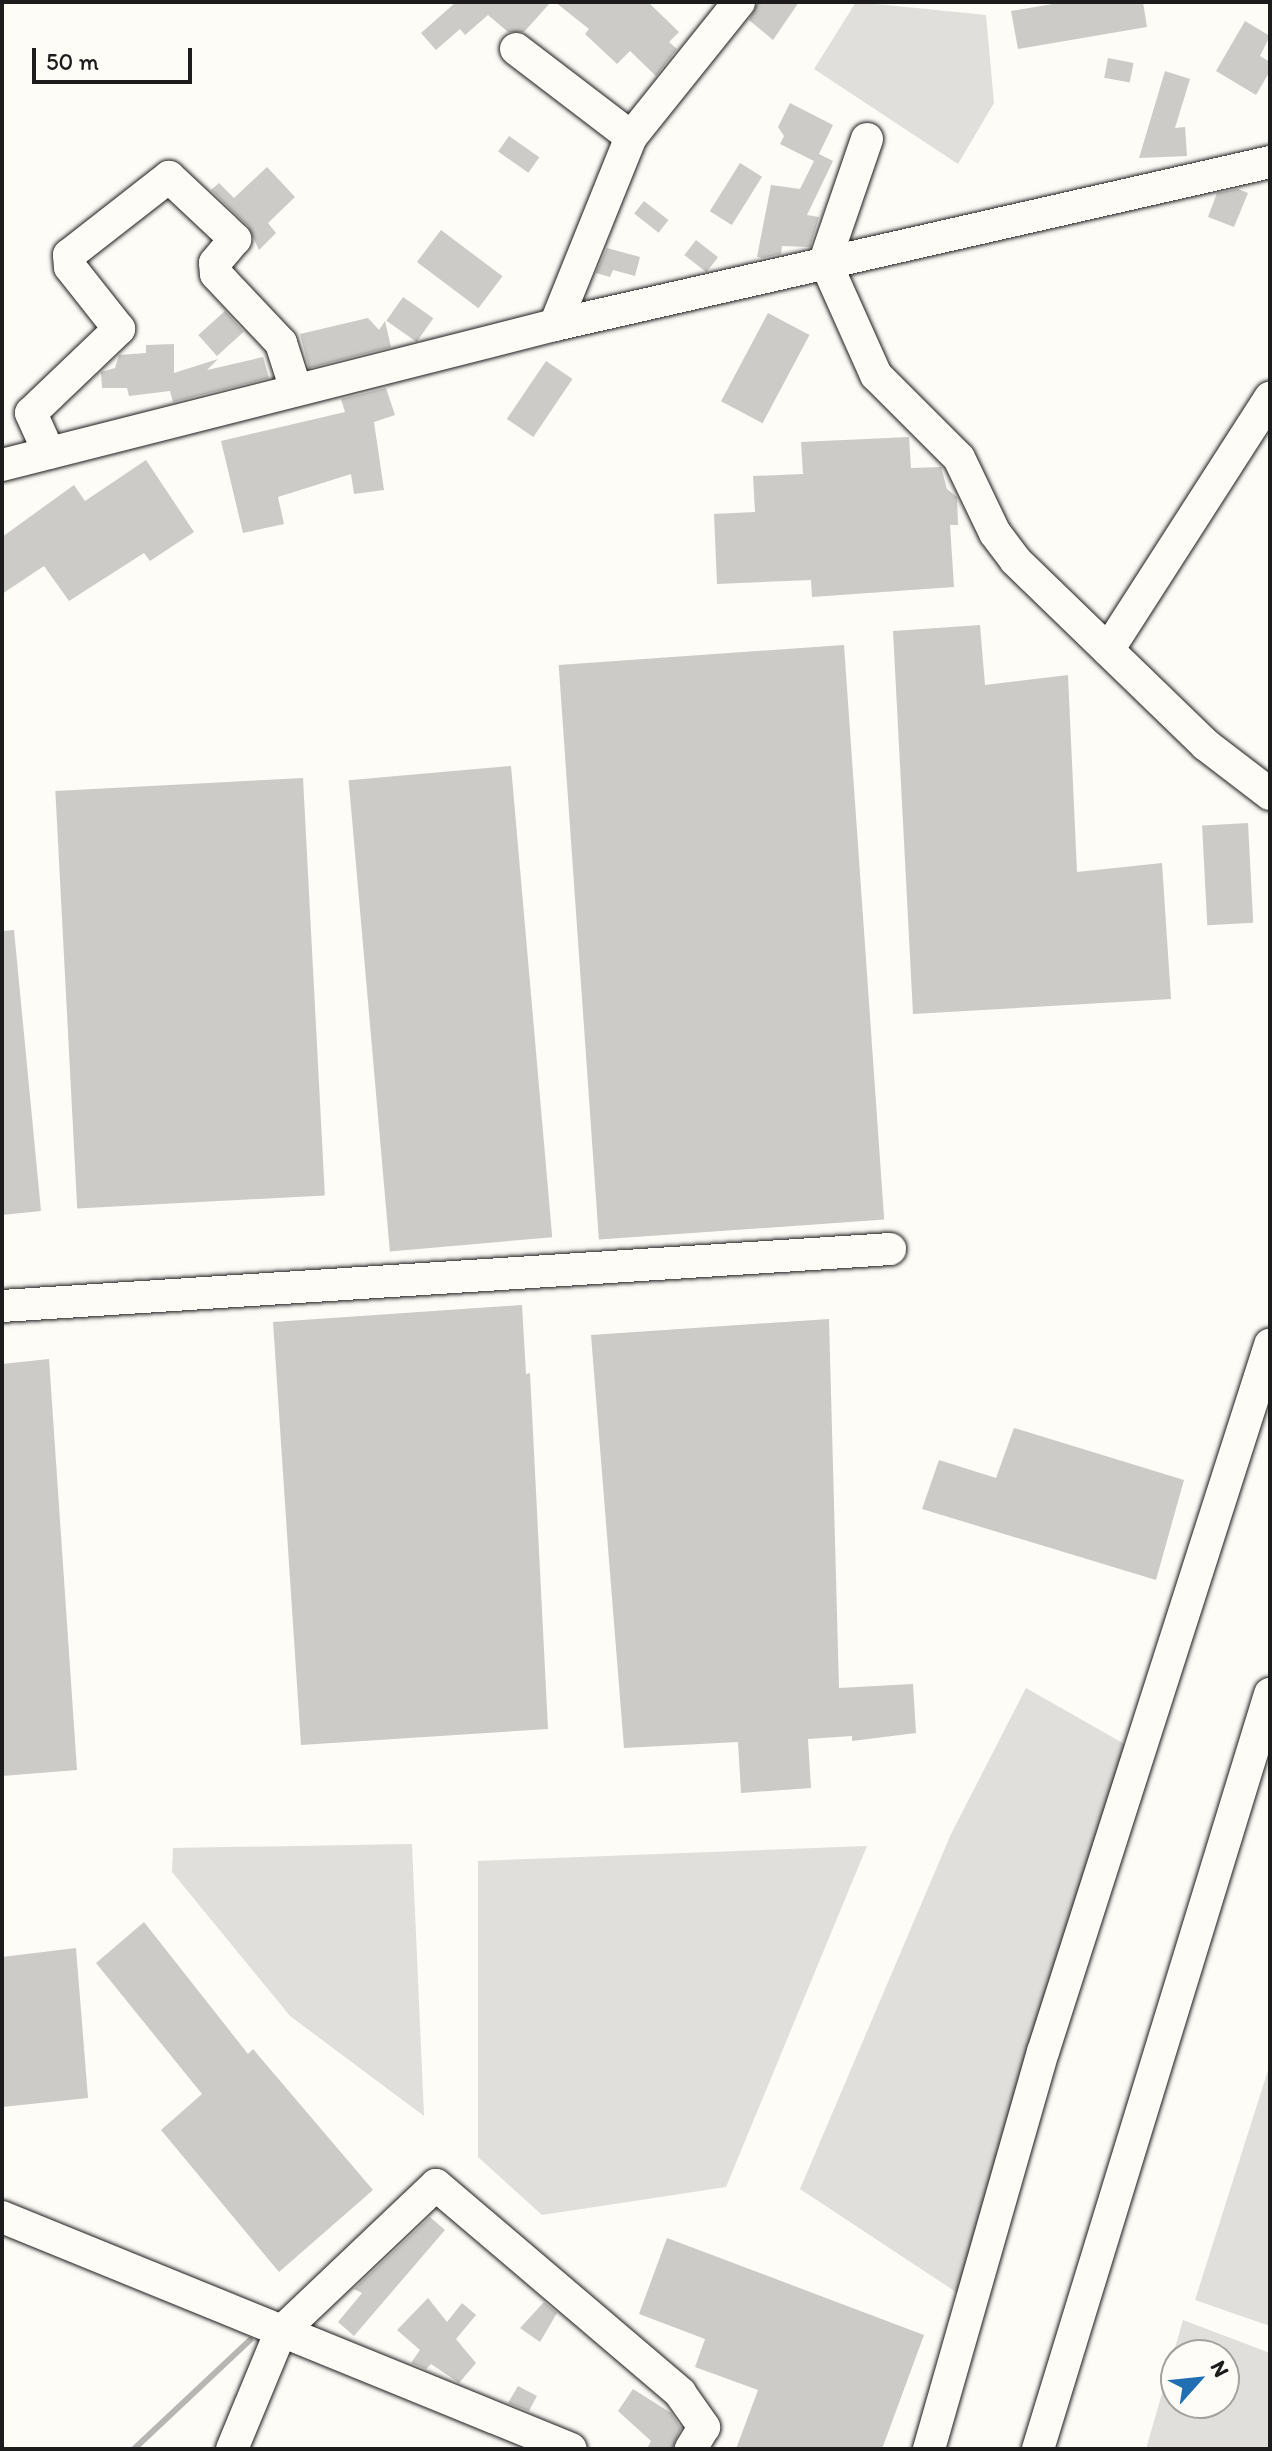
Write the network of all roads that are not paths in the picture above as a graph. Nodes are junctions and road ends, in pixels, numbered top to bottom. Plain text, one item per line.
1 (739, 2) edge
2 (516, 49) dead end
3 (631, 137) junction
4 (867, 139) dead end
5 (1270, 162) edge
6 (825, 261) junction
7 (555, 325) junction
8 (296, 390) junction
9 (1270, 398) edge
10 (49, 453) junction
11 (2, 465) edge
12 (1108, 650) junction
13 (1270, 794) edge
14 (890, 1249) dead end
15 (2, 1306) edge
16 (1270, 1345) edge
17 (1270, 1694) edge
18 (2, 2217) edge
19 (280, 2333) junction
20 (232, 2449) edge
21 (571, 2449) edge
22 (691, 2449) edge
23 (929, 2449) edge
24 (1038, 2449) edge

1 - 3 street
2 - 3 street
3 - 7 street
4 - 6 street
5 - 6 street
6 - 7 street
6 - 12 street
7 - 8 street
8 - 10 street
8 - 10 street
9 - 12 street
10 - 11 street
12 - 13 street
14 - 15 street
16 - 23 street
17 - 24 street
18 - 19 street
19 - 20 street
19 - 21 street
19 - 22 street

